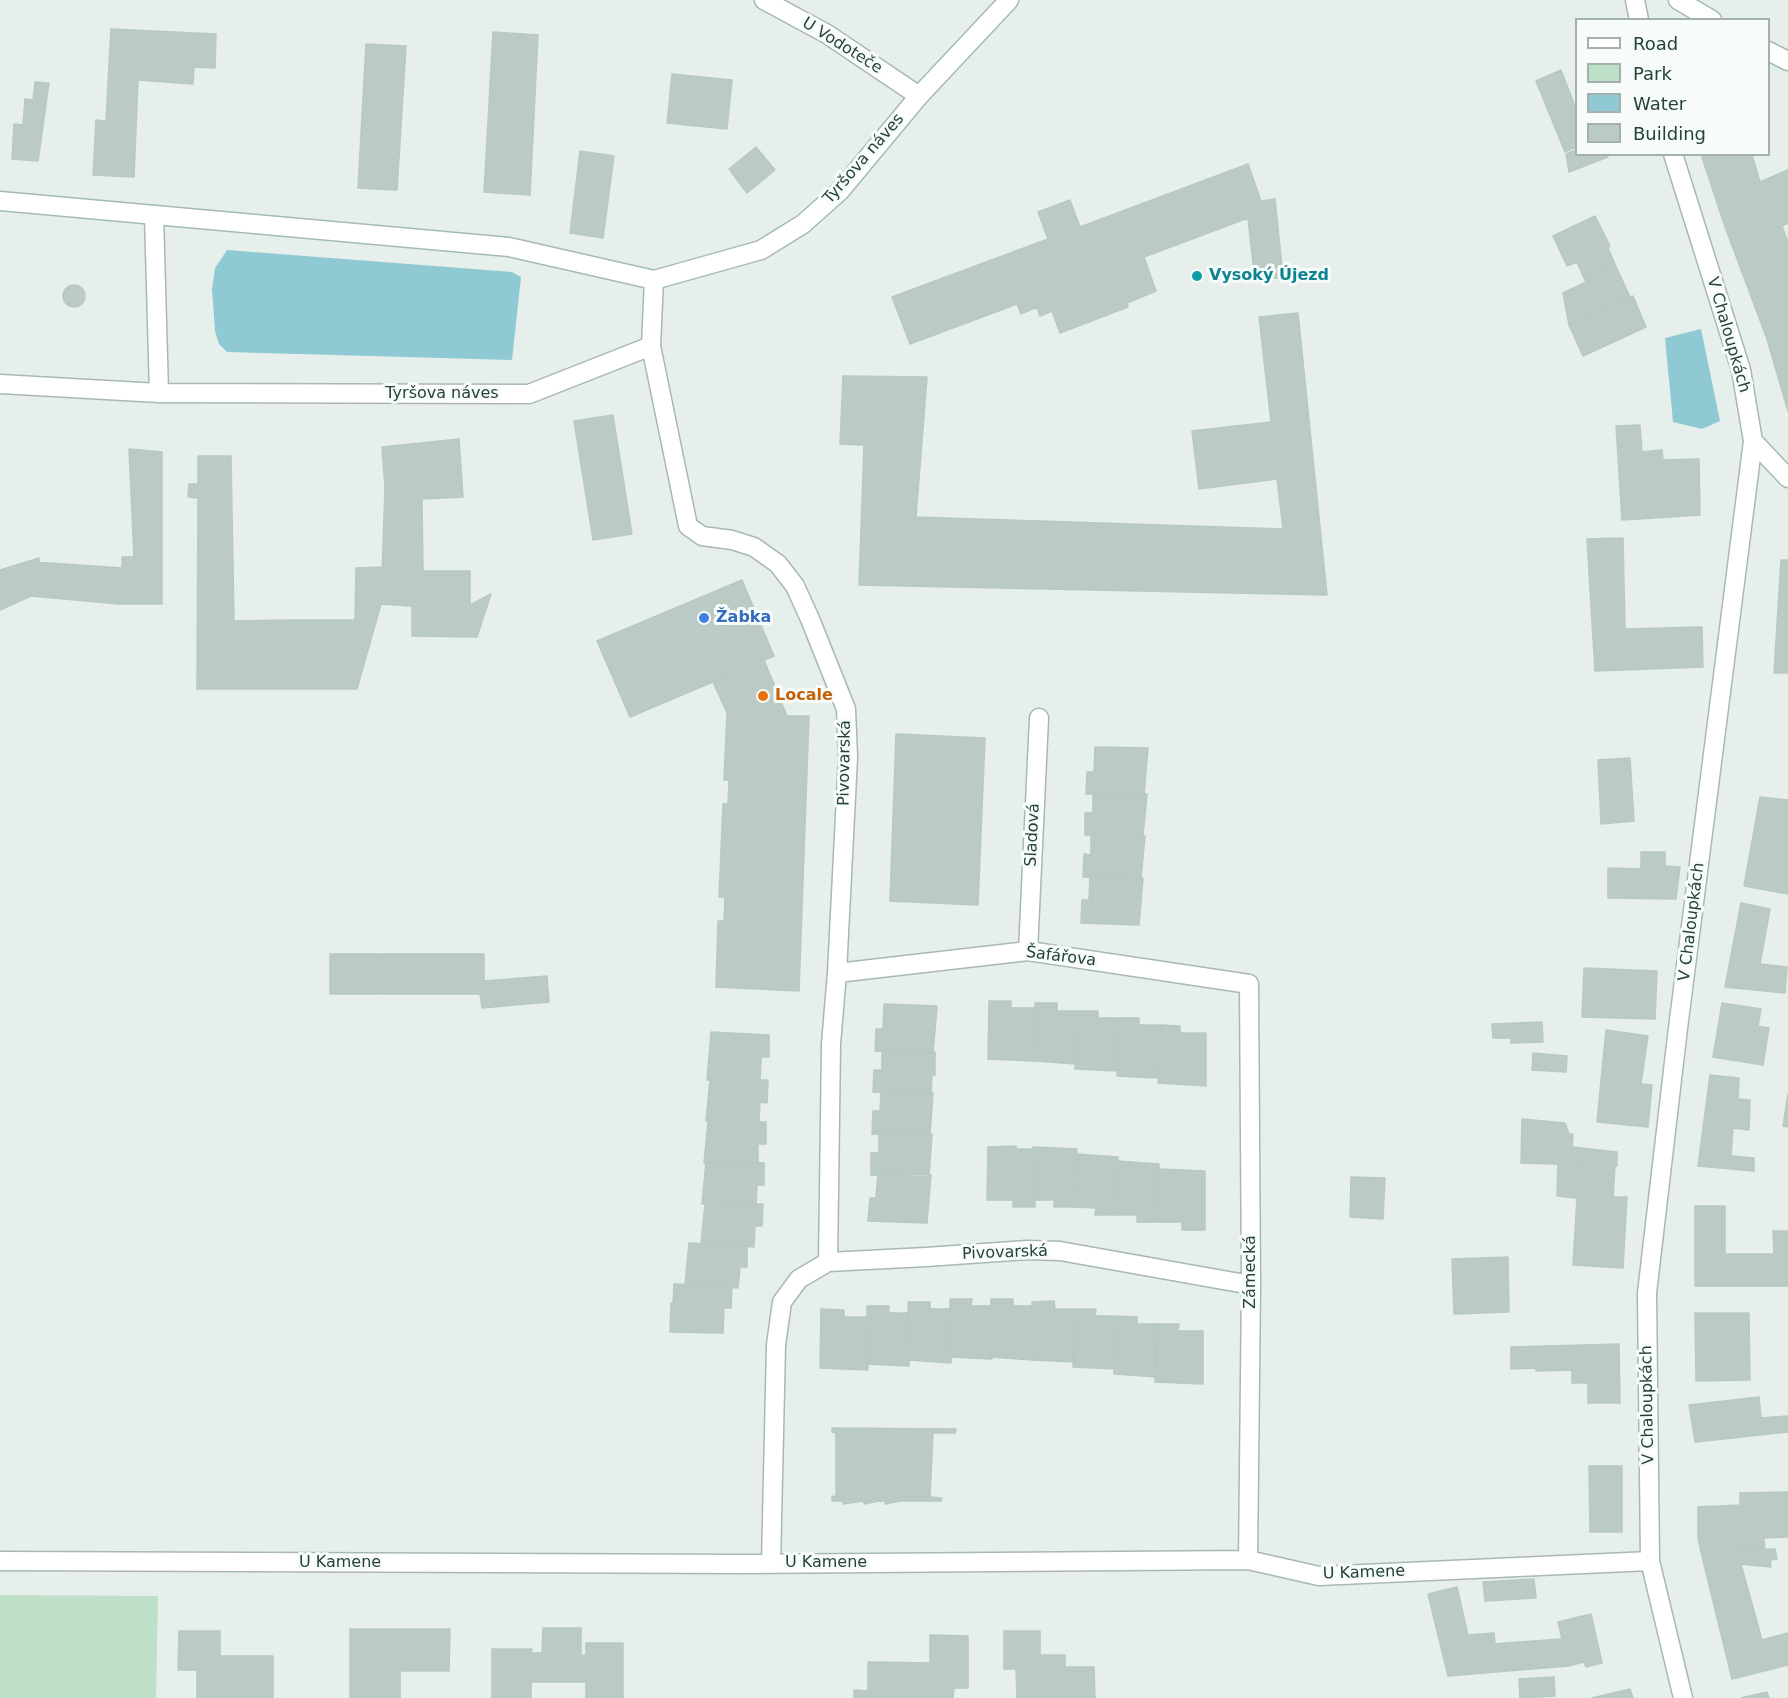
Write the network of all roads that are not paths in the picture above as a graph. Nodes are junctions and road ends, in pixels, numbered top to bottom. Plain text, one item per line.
1 (764, 0) edge
2 (1009, 0) edge
3 (1635, 0) edge
4 (1678, 0) edge
5 (1639, 18) edge
6 (1709, 18) edge
7 (1770, 52) edge
8 (1788, 61) edge
9 (919, 96) junction
10 (1674, 156) edge
11 (0, 201) edge
12 (154, 215) junction
13 (654, 280) junction
14 (651, 346) junction
15 (0, 384) edge
16 (159, 393) junction
17 (1753, 441) junction
18 (1788, 478) edge
19 (1039, 718) dead end
20 (1028, 951) junction
21 (837, 973) junction
22 (1249, 984) joint
23 (828, 1262) junction
24 (1251, 1285) junction
25 (1248, 1560) junction
26 (0, 1561) edge
27 (1650, 1561) junction
28 (771, 1564) junction
29 (1683, 1698) edge

1 - 9 street, U Vodoteče
2 - 9 street, Tyršova náves
3 - 5 street
4 - 6 street
7 - 8 street
9 - 13 street, Tyršova náves
10 - 17 street, V Chaloupkách
11 - 12 street, Tyršova náves
12 - 13 street, Tyršova náves
12 - 16 street
13 - 14 street
14 - 16 street, Tyršova náves
14 - 21 street, Pivovarská
15 - 16 street, Tyršova náves
17 - 18 street
17 - 27 street, V Chaloupkách
19 - 20 street, Sladová
20 - 21 street, Šafářova
20 - 22 street, Šafářova
21 - 23 street, Pivovarská
22 - 24 street, Zámecká
23 - 24 street, Pivovarská
23 - 28 street, Pivovarská
24 - 25 street, Zámecká
25 - 27 street, U Kamene
25 - 28 street, U Kamene
26 - 28 street, U Kamene
27 - 29 street, V Chaloupkách

